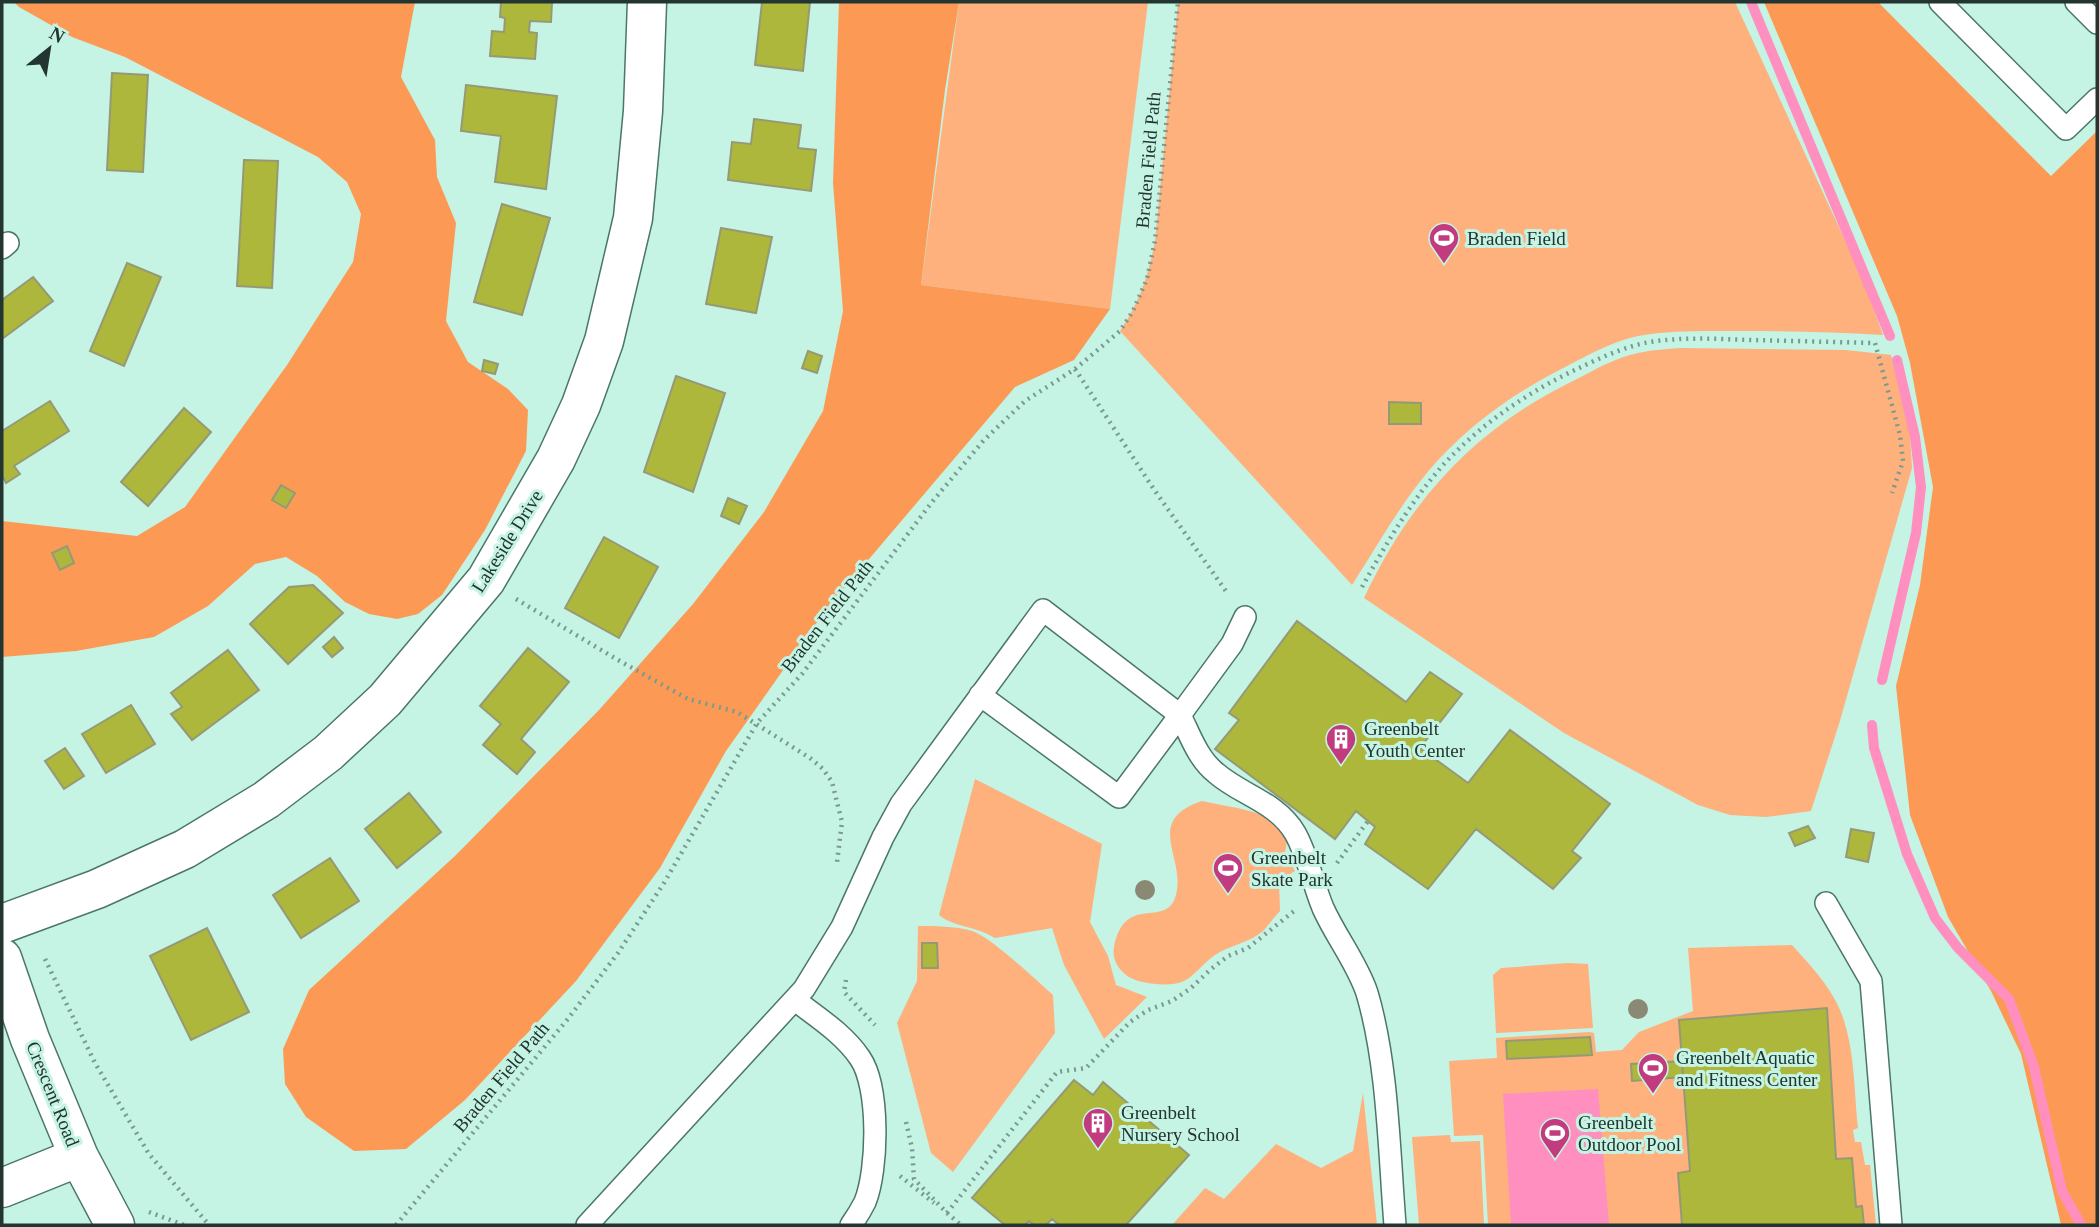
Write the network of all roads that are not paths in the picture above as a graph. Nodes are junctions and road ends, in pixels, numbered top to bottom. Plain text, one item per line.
1 (647, 2) edge
2 (1940, 2) edge
3 (2076, 2) edge
4 (2097, 23) edge
5 (2097, 99) edge
6 (1245, 617) road end
7 (980, 695) junction
8 (1180, 715) junction
9 (1826, 904) dead end
10 (2, 924) edge
11 (2, 958) edge
12 (795, 1000) junction
13 (79, 1157) junction
14 (2, 1188) edge
15 (115, 1225) edge
16 (587, 1225) edge
17 (851, 1225) edge
18 (1395, 1225) edge
19 (1891, 1225) edge

1 - 10 street, Lakeside Drive
2 - 5 lane
3 - 4 lane
6 - 8 lane
7 - 8 lane
7 - 8 lane
7 - 12 lane
8 - 18 lane
9 - 19 lane
11 - 13 street, Crescent Road
12 - 16 lane
12 - 17 lane
13 - 14 street
13 - 15 street, Crescent Road

